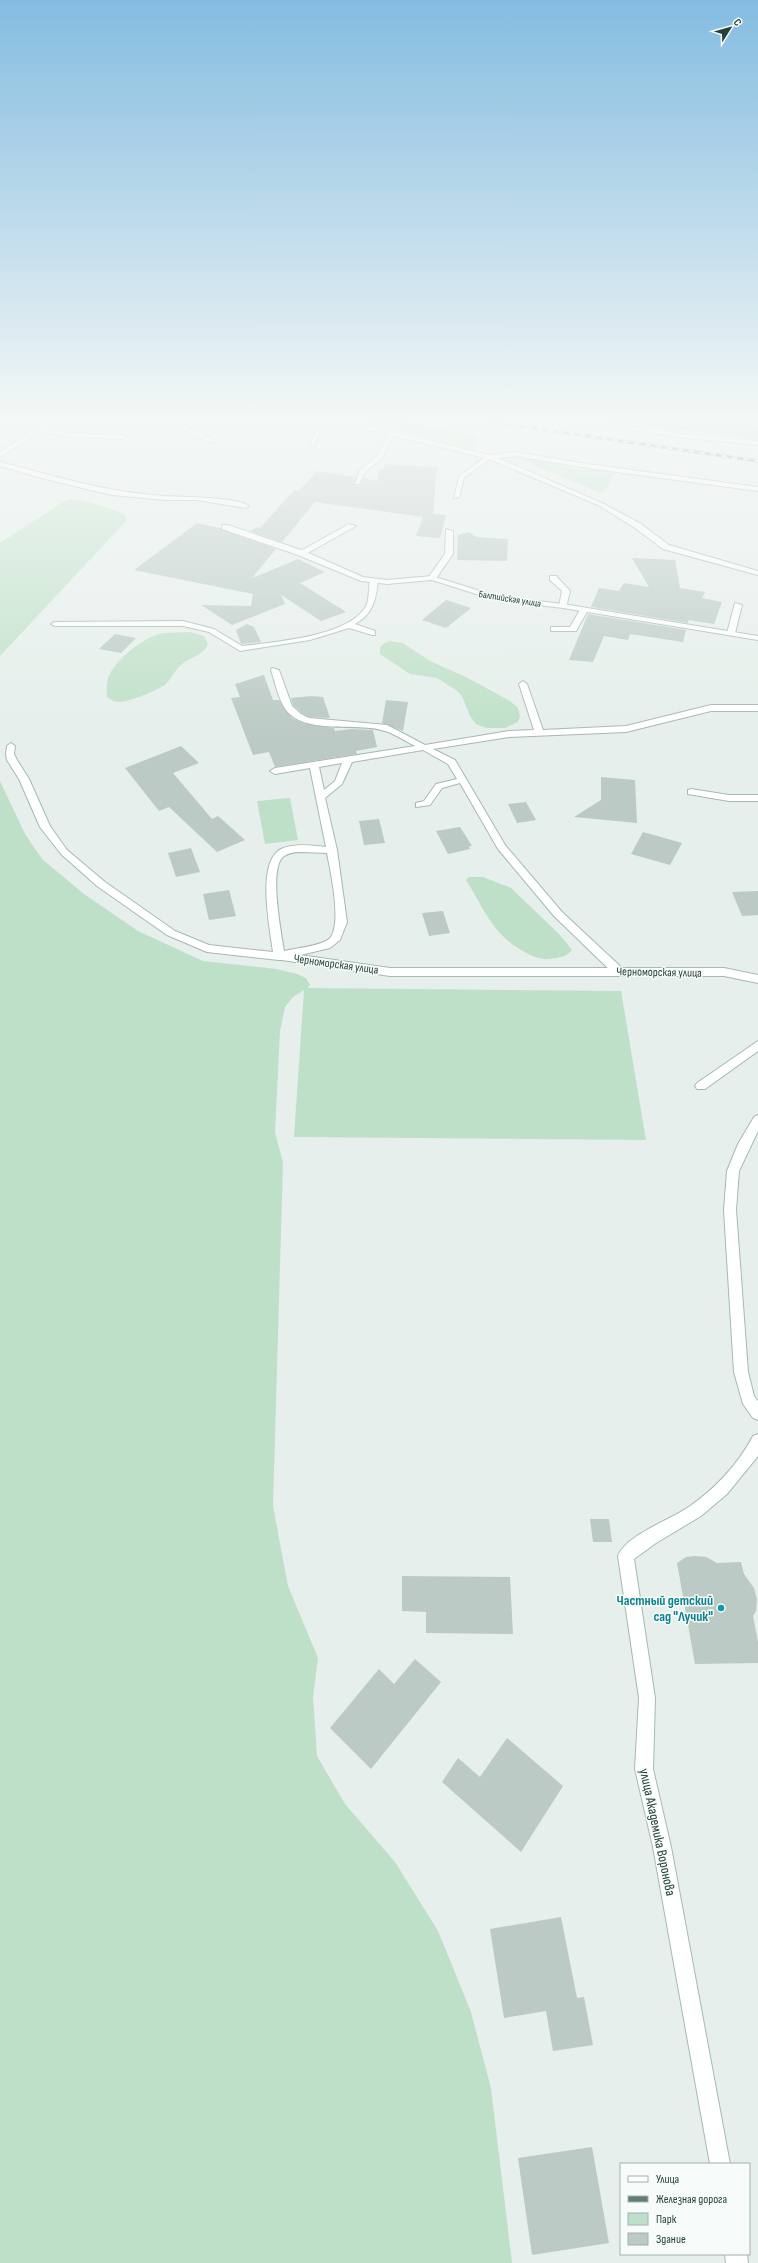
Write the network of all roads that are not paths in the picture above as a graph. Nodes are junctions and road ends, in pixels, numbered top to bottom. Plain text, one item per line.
1 (636, 525) edge
2 (352, 526) dead end
3 (225, 527) dead end
4 (449, 531) dead end
5 (301, 552) junction
6 (758, 573) edge
7 (432, 578) junction
8 (554, 578) dead end
9 (374, 580) junction
10 (738, 605) dead end
11 (563, 606) junction
12 (584, 610) junction
13 (55, 624) dead end
14 (349, 625) junction
15 (554, 629) dead end
16 (372, 633) dead end
17 (731, 634) junction
18 (758, 638) edge
19 (276, 670) dead end
20 (523, 684) dead end
21 (758, 708) edge
22 (539, 731) junction
23 (11, 746) dead end
24 (423, 748) junction
25 (348, 760) junction
26 (314, 766) junction
27 (274, 771) dead end
28 (462, 780) junction
29 (691, 792) dead end
30 (322, 796) junction
31 (758, 798) edge
32 (419, 805) dead end
33 (332, 850) junction
34 (279, 956) junction
35 (618, 971) junction
36 (758, 979) edge
37 (758, 1045) edge
38 (701, 1086) dead end
39 (758, 1120) edge
40 (758, 1413) edge
41 (758, 1441) edge
42 (720, 2163) edge

1 - 6 street
2 - 5 street
3 - 5 street, Балтийская улица
4 - 7 street
5 - 9 street, Балтийская улица
7 - 9 street, Балтийская улица
7 - 11 street, Балтийская улица
8 - 11 street
9 - 14 street
10 - 17 street
11 - 12 street, Балтийская улица
12 - 15 street
12 - 17 street, Балтийская улица
13 - 14 street
14 - 16 street
17 - 18 street, Балтийская улица
19 - 24 street
20 - 22 street
21 - 22 street
22 - 24 street
23 - 34 street, Черноморская улица
24 - 25 street
24 - 28 street
25 - 26 street
25 - 30 street
26 - 27 street
26 - 30 street
28 - 32 street
28 - 35 street
29 - 31 street
30 - 33 street
33 - 34 street
33 - 34 street
34 - 35 street, Черноморская улица
35 - 36 street, Черноморская улица
37 - 38 street
39 - 40 street
41 - 42 street, улица Академика Воронова

